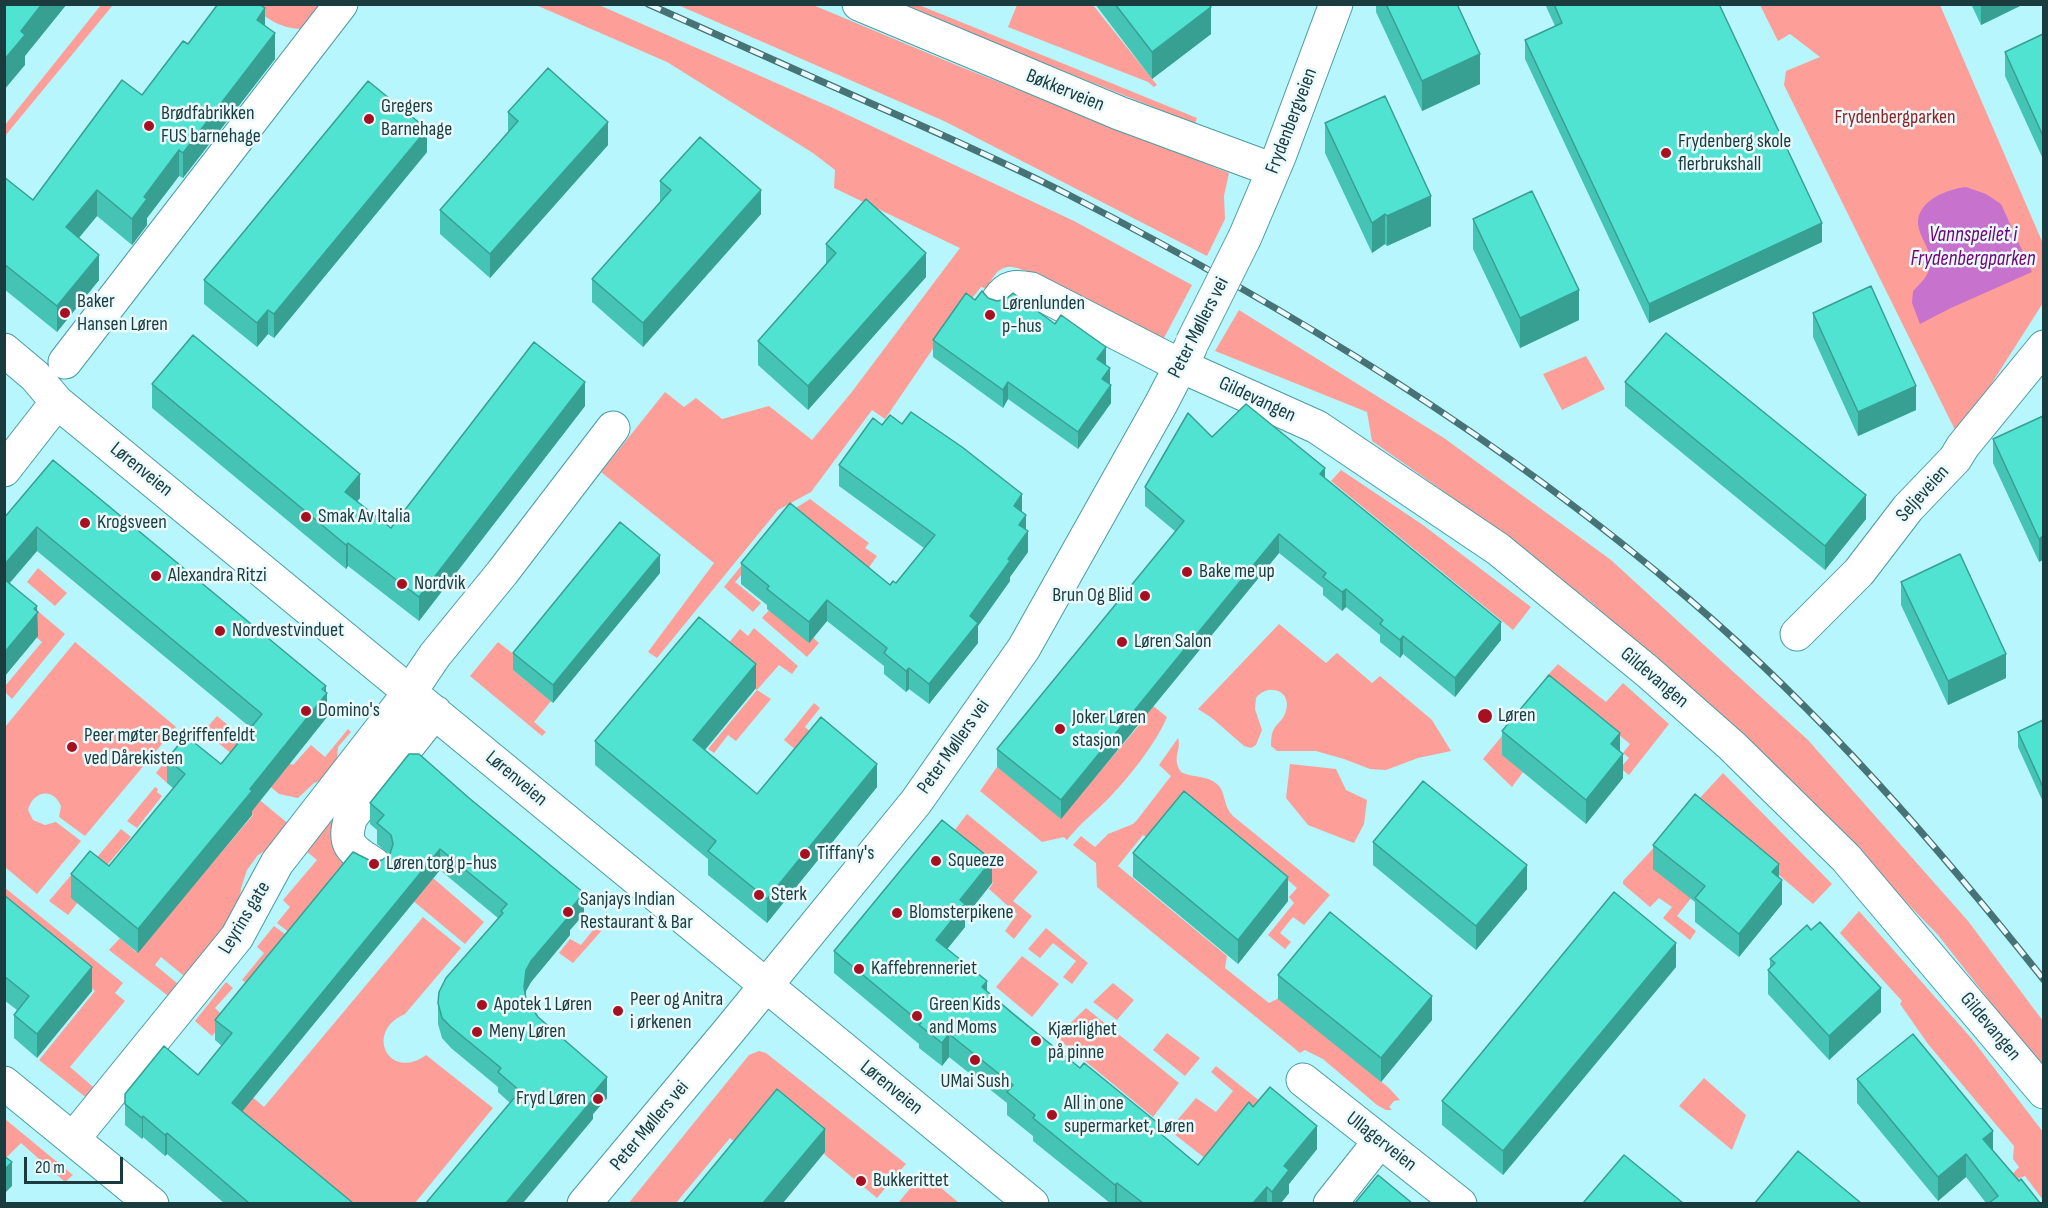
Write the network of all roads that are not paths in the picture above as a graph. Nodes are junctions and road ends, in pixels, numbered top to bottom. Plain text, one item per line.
1 (341, 4) edge
2 (859, 4) edge
3 (1336, 4) edge
4 (1273, 170) junction
5 (1245, 237) joint
6 (998, 300) edge
7 (2043, 348) edge
8 (4, 350) edge
9 (1186, 355) junction
10 (65, 362) dead end
11 (57, 402) junction
12 (613, 429) dead end
13 (4, 470) edge
14 (1797, 634) dead end
15 (410, 692) junction
16 (435, 712) junction
17 (374, 864) edge
18 (766, 986) junction
19 (1303, 1080) dead end
20 (4, 1083) edge
21 (2043, 1092) edge
22 (73, 1139) junction
23 (1380, 1141) junction
24 (152, 1203) edge
25 (584, 1203) edge
26 (1032, 1203) edge
27 (1330, 1203) edge
28 (1460, 1203) edge

1 - 10 street
2 - 4 street, Bøkkerveien
3 - 4 street, Frydenbergveien
4 - 5 street, Frydenbergveien
5 - 9 street, Peter Møllers vei, bridge
6 - 9 street, Gildevangen
7 - 14 street, Seljeveien
8 - 11 street, Lørenveien
9 - 18 street, Peter Møllers vei
9 - 21 street, Gildevangen
11 - 13 street
11 - 15 street, Lørenveien
12 - 15 street, Leyrins gate
15 - 16 street, Lørenveien
15 - 22 street, Leyrins gate
16 - 17 street
16 - 18 street, Lørenveien
18 - 25 street, Peter Møllers vei
18 - 26 street, Lørenveien
19 - 23 street, Ullagerveien
20 - 22 street
22 - 24 street
23 - 27 street
23 - 28 street, Ullagerveien

